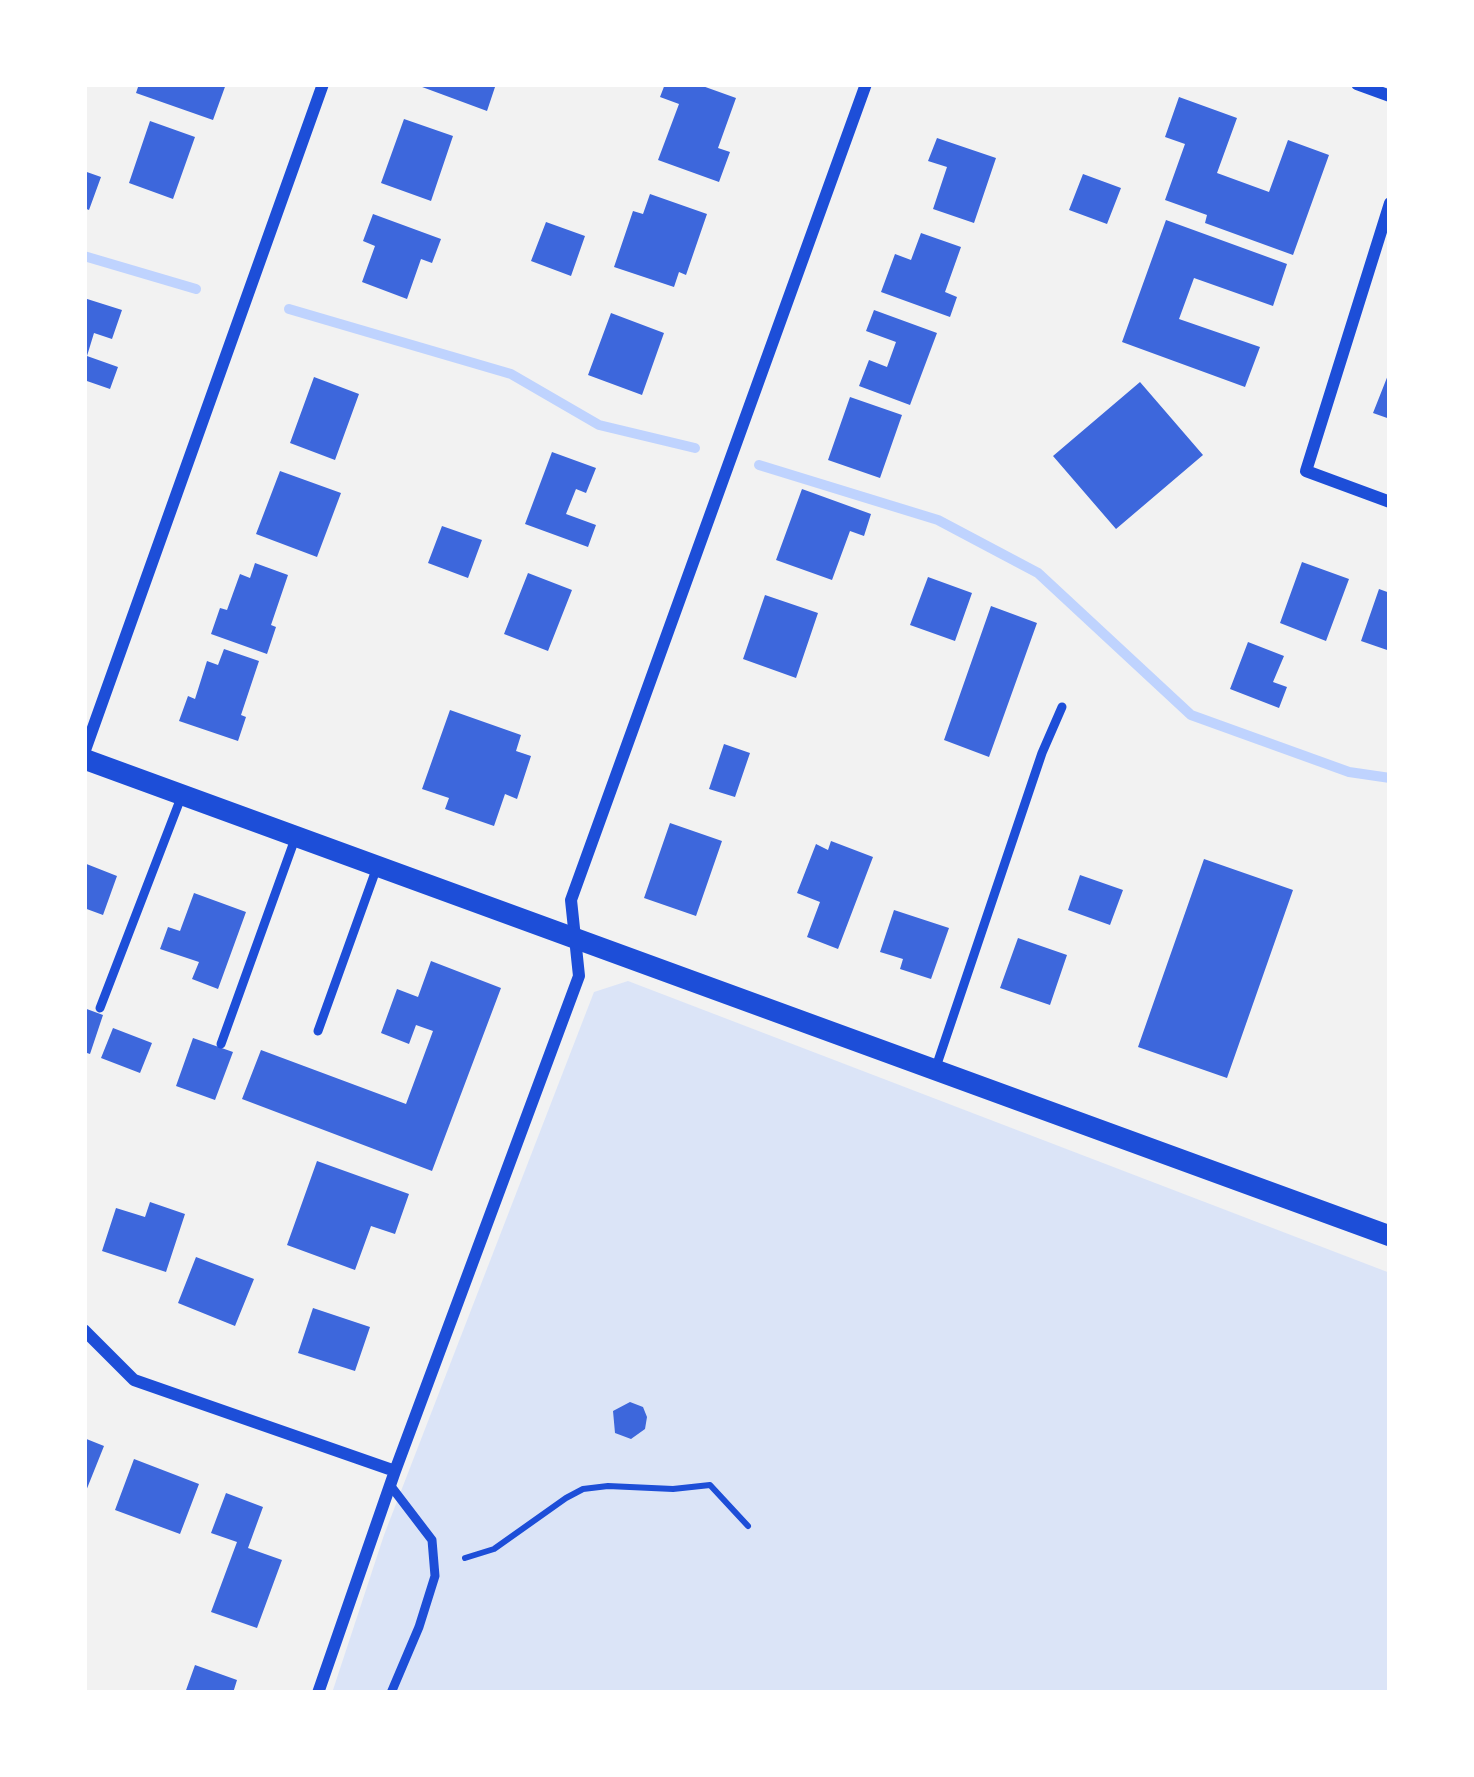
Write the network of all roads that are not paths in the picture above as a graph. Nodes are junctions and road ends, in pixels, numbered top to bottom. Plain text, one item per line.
1 (323, 84) edge
2 (866, 84) edge
3 (1357, 84) edge
4 (1390, 96) edge
5 (1390, 203) edge
6 (1390, 502) edge
7 (1062, 707) dead end
8 (84, 756) edge
9 (182, 795) junction
10 (296, 836) junction
11 (378, 866) junction
12 (576, 938) junction
13 (100, 1008) dead end
14 (318, 1031) dead end
15 (221, 1044) dead end
16 (935, 1070) junction
17 (1390, 1236) edge
18 (84, 1330) edge
19 (392, 1478) junction
20 (318, 1693) edge
21 (391, 1693) edge

1 - 8 street
2 - 12 street
3 - 4 street
5 - 6 street
7 - 16 lane
8 - 9 street
9 - 10 street
9 - 13 lane
10 - 11 street
10 - 15 lane
11 - 12 street
11 - 14 lane
12 - 16 street
12 - 19 street
16 - 17 street
18 - 19 street
19 - 20 street
19 - 21 lane

